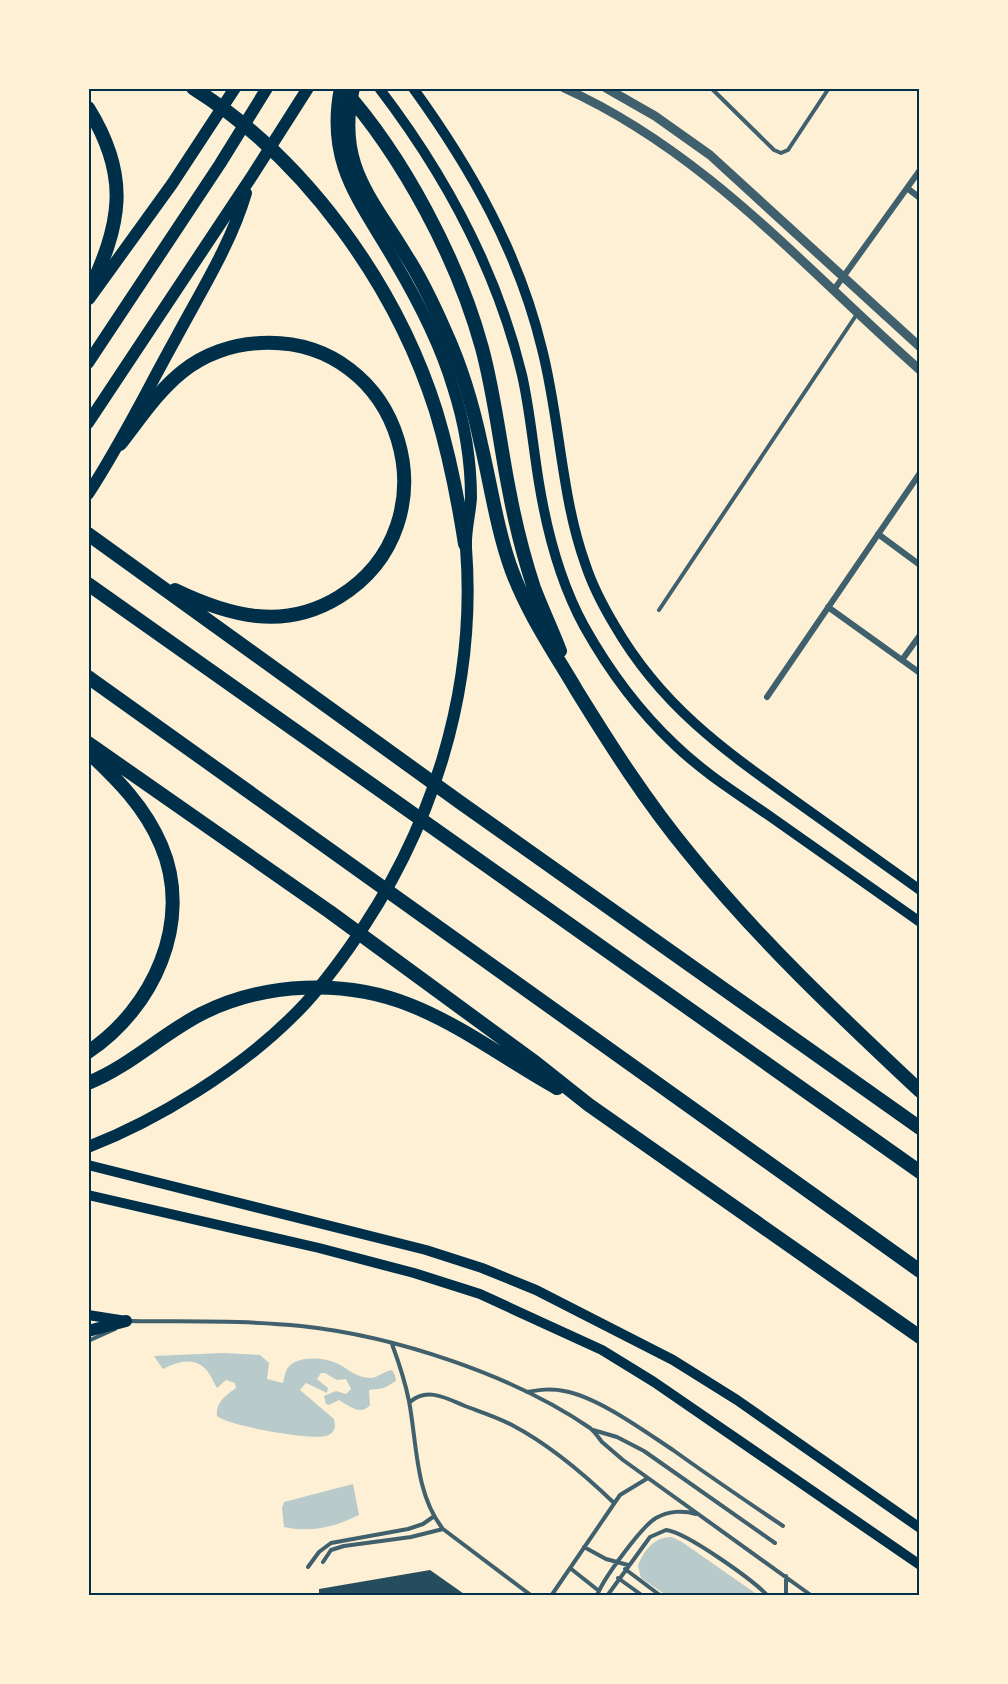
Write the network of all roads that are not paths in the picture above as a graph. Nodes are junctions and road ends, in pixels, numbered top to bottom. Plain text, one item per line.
1 (193, 88) edge
2 (235, 88) edge
3 (267, 88) edge
4 (308, 88) edge
5 (341, 88) edge
6 (353, 88) edge
7 (379, 88) edge
8 (413, 88) edge
9 (564, 88) edge
10 (606, 88) edge
11 (711, 88) edge
12 (829, 88) edge
13 (88, 108) edge
14 (920, 170) edge
15 (251, 179) junction
16 (908, 188) junction
17 (920, 198) edge
18 (843, 278) junction
19 (833, 291) junction
20 (88, 294) edge
21 (88, 300) edge
22 (428, 309) junction
23 (858, 314) junction
24 (920, 346) edge
25 (88, 363) edge
26 (920, 370) edge
27 (88, 423) edge
28 (120, 444) junction
29 (920, 473) edge
30 (88, 494) edge
31 (88, 534) edge
32 (878, 534) junction
33 (466, 551) junction
34 (920, 565) edge
35 (142, 574) junction
36 (88, 584) edge
37 (828, 607) junction
38 (658, 610) dead end
39 (920, 635) edge
40 (902, 660) junction
41 (920, 673) edge
42 (88, 677) edge
43 (572, 681) junction
44 (767, 697) dead end
45 (88, 743) edge
46 (88, 752) edge
47 (920, 890) edge
48 (920, 922) edge
49 (88, 1052) edge
50 (88, 1083) edge
51 (920, 1091) edge
52 (589, 1105) junction
53 (920, 1128) edge
54 (88, 1147) edge
55 (88, 1166) edge
56 (920, 1172) edge
57 (88, 1195) edge
58 (920, 1272) edge
59 (88, 1315) edge
60 (126, 1321) junction
61 (88, 1331) edge
62 (920, 1337) edge
63 (88, 1341) edge
64 (392, 1343) junction
65 (527, 1392) junction
66 (409, 1402) junction
67 (593, 1430) junction
68 (649, 1477) junction
69 (614, 1503) junction
70 (700, 1515) junction
71 (433, 1517) junction
72 (783, 1526) dead end
73 (920, 1528) edge
74 (443, 1529) junction
75 (775, 1543) dead end
76 (584, 1547) junction
77 (323, 1563) dead end
78 (617, 1563) junction
79 (920, 1565) edge
80 (308, 1567) dead end
81 (626, 1567) junction
82 (570, 1568) junction
83 (786, 1576) junction
84 (618, 1578) junction
85 (598, 1593) edge
86 (532, 1596) edge
87 (551, 1596) edge
88 (607, 1596) edge
89 (643, 1596) edge
90 (661, 1596) edge
91 (768, 1596) edge
92 (786, 1596) edge
93 (812, 1596) edge

1 - 33 highway
2 - 21 main road
3 - 25 main road
4 - 15 main road
5 - 22 main road
5 - 43 highway
6 - 22 highway
7 - 48 main road
8 - 47 main road
9 - 19 street
10 - 18 street
11 - 12 lane
13 - 20 highway
14 - 16 street
15 - 27 main road
15 - 28 main road
16 - 17 street
16 - 18 street
18 - 19 street
18 - 24 street
19 - 23 street
22 - 33 main road
22 - 43 highway
23 - 26 street
23 - 38 lane
28 - 30 main road
28 - 35 highway
29 - 32 street
31 - 35 highway
32 - 34 street
32 - 37 street
33 - 54 main road
35 - 53 highway
36 - 56 highway
37 - 40 street
37 - 44 street
39 - 40 street
40 - 41 street
42 - 58 highway
43 - 51 highway
45 - 52 highway
46 - 49 highway
50 - 52 highway
52 - 62 highway
55 - 73 main road
57 - 79 main road
59 - 60 main road
60 - 61 main road
60 - 63 lane
60 - 64 lane
64 - 65 lane
64 - 66 lane
65 - 67 lane
65 - 72 lane
66 - 69 lane
66 - 71 lane
67 - 68 lane
67 - 75 lane
68 - 69 lane
68 - 70 lane
69 - 76 lane
70 - 78 lane
70 - 83 lane
71 - 74 lane
71 - 80 lane
74 - 77 lane
74 - 86 lane
76 - 78 lane
76 - 82 lane
78 - 81 lane
78 - 85 lane
81 - 84 lane
81 - 90 lane
81 - 91 lane
82 - 85 lane
82 - 87 lane
83 - 92 lane
83 - 93 lane
84 - 88 lane
84 - 89 lane

